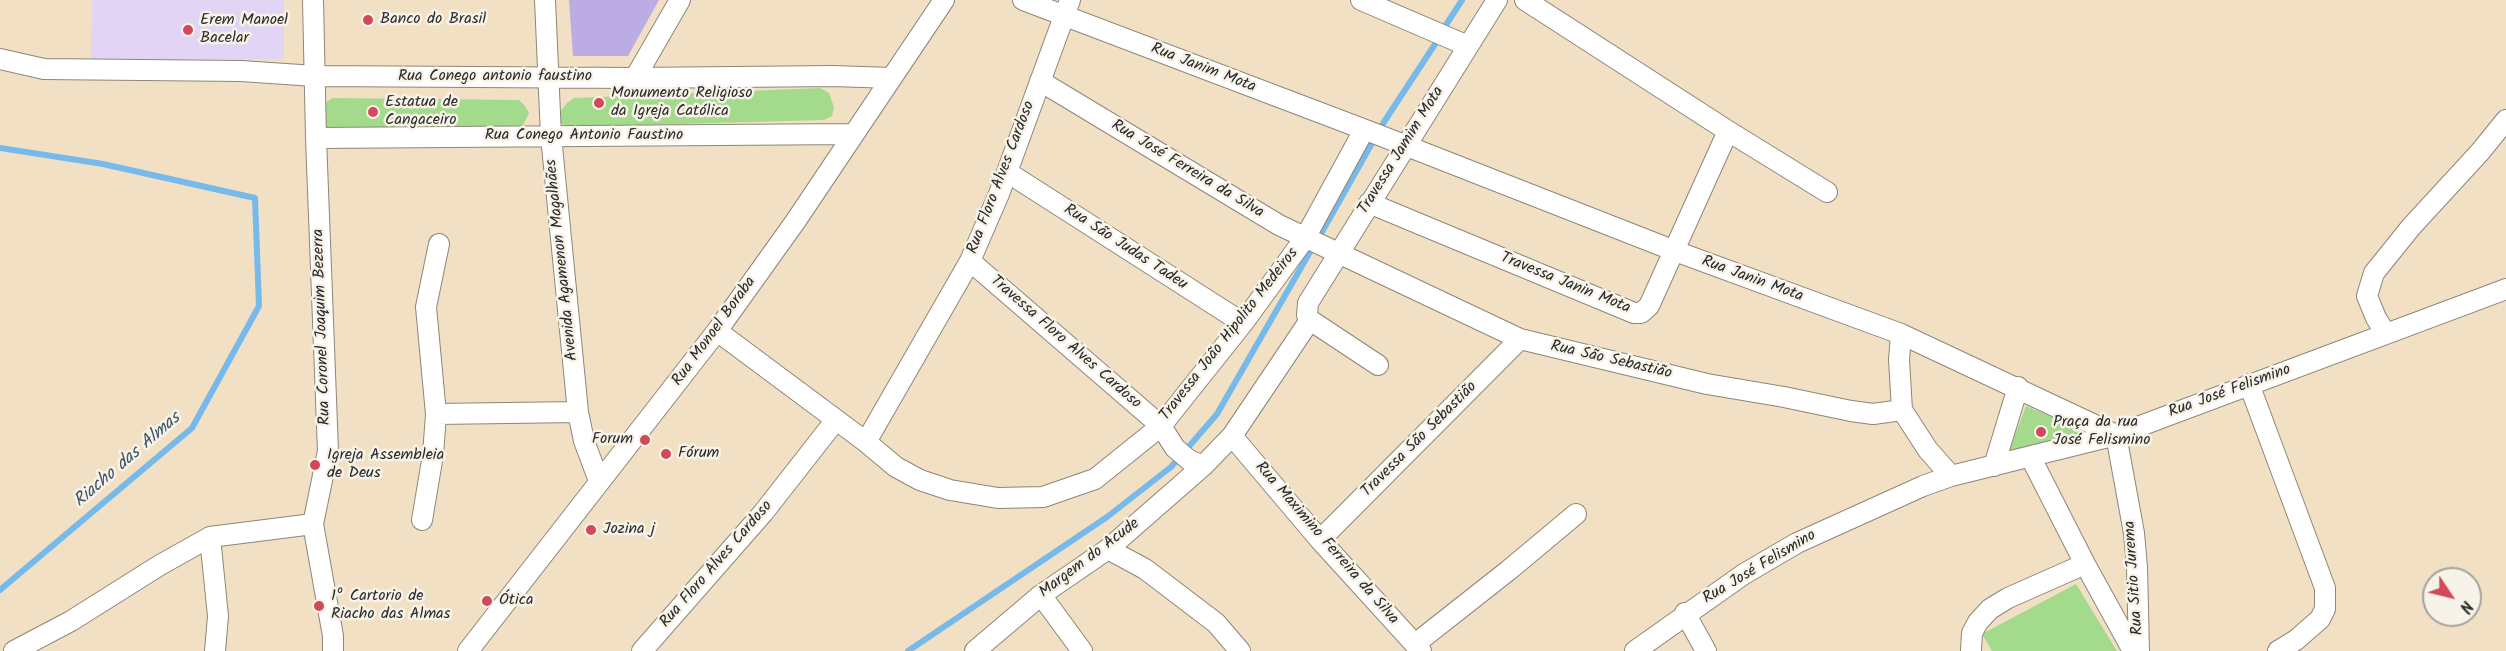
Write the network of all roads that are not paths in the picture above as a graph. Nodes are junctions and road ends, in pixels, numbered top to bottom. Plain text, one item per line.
1 (313, 0) edge
2 (544, 0) edge
3 (680, 0) edge
4 (944, 0) edge
5 (1023, 0) edge
6 (1361, 0) edge
7 (1497, 0) edge
8 (1525, 0) edge
9 (1066, 8) edge
10 (1468, 46) junction
11 (0, 59) edge
12 (315, 76) junction
13 (548, 76) junction
14 (635, 78) junction
15 (891, 78) junction
16 (1040, 81) junction
17 (2506, 120) edge
18 (1728, 131) junction
19 (1373, 133) junction
20 (853, 134) junction
21 (551, 136) junction
22 (316, 138) junction
23 (1405, 147) junction
24 (1007, 172) junction
25 (1827, 192) dead end
26 (1369, 203) junction
27 (1305, 238) junction
28 (439, 244) dead end
29 (1675, 251) junction
30 (1337, 253) junction
31 (970, 261) junction
32 (2506, 289) edge
33 (1309, 312) junction
34 (1243, 323) junction
35 (717, 332) junction
36 (1901, 334) junction
37 (2386, 334) junction
38 (1520, 339) junction
39 (1378, 365) dead end
40 (2249, 384) junction
41 (2018, 387) junction
42 (1902, 410) junction
43 (578, 412) junction
44 (436, 414) junction
45 (835, 421) junction
46 (1161, 426) junction
47 (2116, 435) junction
48 (1232, 436) junction
49 (866, 442) junction
50 (1189, 458) junction
51 (2031, 458) junction
52 (1994, 466) junction
53 (1951, 476) junction
54 (599, 481) junction
55 (1576, 513) dead end
56 (422, 520) dead end
57 (313, 524) junction
58 (210, 537) junction
59 (1320, 540) junction
60 (1108, 549) junction
61 (2085, 564) junction
62 (1041, 595) junction
63 (1685, 613) junction
64 (1418, 648) edge
65 (14, 651) edge
66 (215, 651) edge
67 (333, 651) edge
68 (468, 651) edge
69 (642, 651) edge
70 (975, 651) edge
71 (1082, 651) edge
72 (1240, 651) edge
73 (1635, 651) edge
74 (1706, 651) edge
75 (1971, 651) edge
76 (2133, 651) edge
77 (2139, 651) edge
78 (2278, 651) edge

1 - 12 street, Rua Coronel Joaquim Bezerra
2 - 13 street, Avenida Agamenon Magalhães
3 - 14 street
4 - 15 street, Rua Monoel Boraba
5 - 9 street, Rua Janim Mota
6 - 10 street
7 - 10 street, Travessa Jamim Mota
8 - 18 street
9 - 16 street, Rua Floro Alves Cardoso
9 - 19 street, Rua Janim Mota
10 - 23 street, Travessa Jamim Mota
11 - 12 street
12 - 13 street, Rua Conego antonio faustino
12 - 22 street, Rua Coronel Joaquim Bezerra
13 - 14 street, Rua Conego antonio faustino
13 - 21 street, Avenida Agamenon Magalhães
14 - 15 street, Rua Conego antonio faustino
15 - 20 street, Rua Monoel Boraba
16 - 24 street, Rua Floro Alves Cardoso
16 - 27 street, Rua José Ferreira da Silva
17 - 37 street
18 - 25 street
18 - 29 street, Travessa Janin Mota
19 - 23 street, Rua Janin Mota
19 - 27 street, Travessa João Hipolito Medeiros
20 - 21 street, Rua Conego Antonio Faustino
20 - 35 street, Rua Monoel Boraba
21 - 22 street, Rua Conego Antonio Faustino
21 - 43 street, Avenida Agamenon Magalhães
22 - 57 street, Rua Coronel Joaquim Bezerra
23 - 26 street, Travessa Jamim Mota
23 - 29 street, Rua Janin Mota
24 - 31 street, Rua Floro Alves Cardoso
24 - 34 street, Rua São Judas Tadeu
26 - 29 street, Travessa Janin Mota
26 - 30 street, Travessa Jamim Mota
27 - 30 street, Rua José Ferreira da Silva
27 - 34 street, Travessa João Hipolito Medeiros
28 - 44 street
29 - 36 street, Rua Janin Mota
30 - 33 street, Travessa Jamim Mota
30 - 38 street, Rua São Sebastião
31 - 46 street, Travessa Floro Alves Cardoso
31 - 49 street, Rua Floro Alves Cardoso
32 - 37 street, Rua José Felismino
33 - 39 street
33 - 48 street
34 - 46 street, Travessa João Hipolito Medeiros
35 - 45 street
35 - 54 street, Rua Monoel Boraba
36 - 41 street, Rua Janin Mota
36 - 42 street
37 - 40 street, Rua José Felismino
38 - 42 street, Rua São Sebastião
38 - 59 street, Travessa São Sebastião
40 - 47 street, Rua José Felismino
40 - 78 street
41 - 47 street, Rua Janin Mota
41 - 52 street
42 - 53 street
43 - 44 street
43 - 54 street, Avenida Agamenon Magalhães
44 - 56 street
45 - 49 street
45 - 69 street, Rua Floro Alves Cardoso
46 - 49 street, Travessa João Hipolito Medeiros
46 - 50 street, Travessa Floro Alves Cardoso
47 - 51 street, Rua José Felismino
47 - 77 street, Rua Sitio Jurema
48 - 50 street, Margem do Acude
48 - 59 street, Rua Maximino Ferreira da Silva
50 - 60 street, Margem do Acude
51 - 52 street, Rua José Felismino
51 - 61 street
52 - 53 street, Rua José Felismino
53 - 63 street, Rua José Felismino
54 - 68 street, Rua Monoel Boraba
55 - 64 street
57 - 58 street
57 - 67 street, Rua Coronel Joaquim Bezerra
58 - 65 street
58 - 66 street
59 - 64 street, Rua Maximino Ferreira da Silva
60 - 62 street, Margem do Acude
60 - 72 street
61 - 75 street
61 - 76 street
62 - 70 street, Margem do Acude
62 - 71 street
63 - 73 street, Rua José Felismino
63 - 74 street

